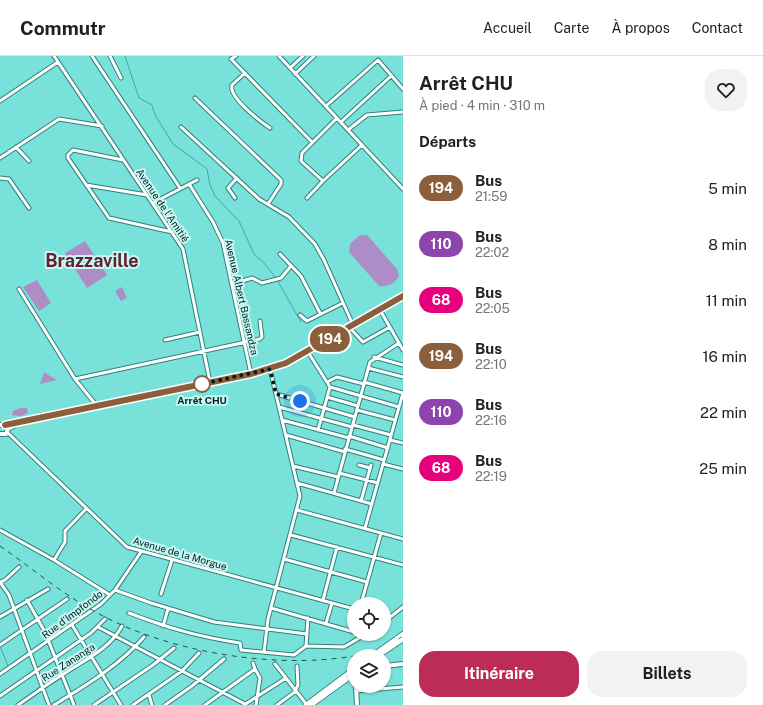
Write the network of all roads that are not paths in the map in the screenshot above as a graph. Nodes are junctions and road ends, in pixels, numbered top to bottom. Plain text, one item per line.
1 (54, 56) edge
2 (92, 56) edge
3 (110, 56) edge
4 (236, 56) edge
5 (279, 56) edge
6 (304, 56) edge
7 (314, 56) edge
8 (58, 62) junction
9 (290, 68) junction
10 (245, 73) junction
11 (296, 74) junction
12 (391, 76) junction
13 (121, 78) dead end
14 (403, 89) edge
15 (195, 98) dead end
16 (0, 101) edge
17 (326, 106) junction
18 (403, 112) edge
19 (336, 118) junction
20 (340, 122) junction
21 (102, 126) junction
22 (181, 126) dead end
23 (270, 128) dead end
24 (348, 130) junction
25 (312, 142) junction
26 (362, 145) junction
27 (16, 147) junction
28 (0, 158) edge
29 (123, 160) junction
30 (29, 161) dead end
31 (0, 178) edge
32 (237, 178) junction
33 (197, 180) dead end
34 (323, 181) junction
35 (189, 184) junction
36 (86, 185) junction
37 (180, 188) junction
38 (403, 189) edge
39 (147, 195) junction
40 (235, 198) dead end
41 (307, 198) dead end
42 (153, 203) junction
43 (268, 204) junction
44 (29, 208) dead end
45 (172, 232) junction
46 (280, 254) dead end
47 (291, 266) junction
48 (232, 284) junction
49 (19, 288) dead end
50 (403, 296) edge
51 (343, 303) junction
52 (380, 310) junction
53 (320, 313) junction
54 (300, 315) dead end
55 (260, 321) dead end
56 (351, 326) junction
57 (390, 327) junction
58 (200, 332) junction
59 (165, 340) dead end
60 (245, 342) junction
61 (399, 343) junction
62 (403, 350) edge
63 (204, 351) junction
64 (308, 352) junction
65 (374, 357) junction
66 (403, 365) edge
67 (368, 368) junction
68 (270, 369) junction
69 (251, 374) junction
70 (403, 377) edge
71 (75, 379) junction
72 (210, 382) junction
73 (327, 382) junction
74 (364, 383) junction
75 (330, 388) junction
76 (403, 393) edge
77 (276, 394) junction
78 (360, 396) junction
79 (328, 397) junction
80 (97, 406) junction
81 (358, 406) junction
82 (401, 406) edge
83 (279, 407) junction
84 (325, 408) junction
85 (357, 410) junction
86 (355, 417) junction
87 (322, 419) junction
88 (0, 420) edge
89 (282, 420) junction
90 (395, 420) junction
91 (352, 426) junction
92 (318, 430) junction
93 (3, 431) edge
94 (286, 435) junction
95 (391, 435) junction
96 (349, 437) junction
97 (403, 438) edge
98 (390, 440) junction
99 (402, 443) edge
100 (388, 448) junction
101 (345, 451) junction
102 (384, 462) junction
103 (359, 465) dead end
104 (293, 466) junction
105 (403, 469) edge
106 (339, 473) junction
107 (338, 477) junction
108 (367, 480) junction
109 (378, 483) junction
110 (297, 484) junction
111 (334, 493) junction
112 (361, 501) junction
113 (372, 504) junction
114 (86, 509) junction
115 (297, 510) junction
116 (365, 528) junction
117 (0, 530) edge
118 (381, 533) junction
119 (291, 535) junction
120 (403, 539) edge
121 (337, 547) junction
122 (141, 552) junction
123 (374, 557) junction
124 (284, 559) junction
125 (54, 560) junction
126 (172, 560) junction
127 (403, 565) edge
128 (19, 567) dead end
129 (331, 571) junction
130 (0, 582) edge
131 (367, 582) junction
132 (276, 588) junction
133 (48, 589) dead end
134 (115, 590) junction
135 (161, 594) dead end
136 (110, 595) junction
137 (363, 597) edge
138 (67, 599) dead end
139 (27, 600) junction
140 (323, 600) junction
141 (332, 603) junction
142 (347, 607) edge
143 (403, 607) edge
144 (14, 608) junction
145 (271, 608) junction
146 (168, 609) junction
147 (129, 613) dead end
148 (391, 615) edge
149 (0, 616) edge
150 (308, 618) junction
151 (39, 619) junction
152 (105, 620) dead end
153 (326, 624) junction
154 (72, 625) junction
155 (122, 626) dead end
156 (163, 626) junction
157 (98, 627) junction
158 (22, 629) junction
159 (267, 629) junction
160 (347, 630) edge
161 (307, 634) junction
162 (403, 634) edge
163 (116, 637) junction
164 (144, 637) dead end
165 (403, 638) edge
166 (80, 640) junction
167 (354, 641) edge
168 (49, 642) junction
169 (0, 645) edge
170 (306, 646) junction
171 (135, 647) junction
172 (174, 648) dead end
173 (382, 649) edge
174 (388, 649) edge
175 (264, 652) junction
176 (31, 653) junction
177 (199, 653) dead end
178 (92, 657) junction
179 (55, 658) junction
180 (224, 659) dead end
181 (160, 660) junction
182 (254, 663) dead end
183 (275, 664) dead end
184 (403, 664) edge
185 (391, 665) edge
186 (297, 666) dead end
187 (255, 669) junction
188 (37, 671) junction
189 (182, 671) junction
190 (102, 673) junction
191 (0, 674) edge
192 (62, 675) junction
193 (347, 675) edge
194 (286, 678) junction
195 (347, 679) edge
196 (200, 680) junction
197 (391, 687) edge
198 (403, 687) edge
199 (43, 688) junction
200 (295, 691) junction
201 (114, 692) junction
202 (224, 693) junction
203 (356, 693) edge
204 (70, 695) junction
205 (149, 695) junction
206 (0, 696) edge
207 (257, 696) junction
208 (244, 704) edge
209 (18, 705) edge
210 (49, 705) edge
211 (54, 705) edge
212 (74, 705) edge
213 (94, 705) edge
214 (121, 705) edge
215 (133, 705) edge
216 (152, 705) edge
217 (165, 705) edge
218 (206, 705) edge
219 (256, 705) edge
220 (277, 705) edge
221 (308, 705) edge
222 (357, 705) edge

1 - 8 street, Avenue de l'Amitié
2 - 37 street
3 - 13 street
4 - 10 street
5 - 9 street
6 - 9 street
7 - 11 street
8 - 16 street
8 - 21 street, Avenue de l'Amitié
9 - 11 street
10 - 23 street
10 - 25 street
11 - 17 street
12 - 14 street
12 - 17 street
12 - 20 street
15 - 43 street
17 - 19 street
18 - 24 street
19 - 20 street
19 - 25 street
20 - 24 street
21 - 27 street
21 - 29 street, Avenue de l'Amitié
22 - 32 street
24 - 26 street
25 - 34 street
26 - 34 street
26 - 38 street
27 - 28 street
27 - 30 street
29 - 36 street
29 - 39 street, Avenue de l'Amitié
31 - 44 street
32 - 40 street
32 - 43 street
33 - 35 street
34 - 41 street
35 - 37 street
35 - 48 street, Avenue Albert Bassandza
36 - 39 street
36 - 45 street
37 - 42 street
39 - 42 street, Avenue de l'Amitié
42 - 45 street, Avenue de l'Amitié
43 - 51 street
45 - 58 street, Avenue de l'Amitié
46 - 47 street
47 - 48 street
47 - 53 street
48 - 60 street, Avenue Albert Bassandza
49 - 71 street
50 - 52 main road
51 - 53 street
51 - 56 street
52 - 56 main road
52 - 57 street
53 - 54 street
55 - 60 street
56 - 57 street
56 - 64 main road
57 - 61 street
58 - 59 street
58 - 63 street, Avenue de l'Amitié
60 - 63 street
60 - 69 street, Avenue Albert Bassandza
61 - 62 street
61 - 65 street
63 - 71 street
63 - 72 street, Avenue de l'Amitié
64 - 68 main road
64 - 73 street
65 - 66 street
65 - 67 street
67 - 70 street
67 - 74 street
68 - 69 main road
68 - 77 street
69 - 72 main road
71 - 80 street
72 - 80 main road
73 - 74 street
73 - 75 street
74 - 76 street
74 - 78 street
75 - 78 street
75 - 79 street
76 - 82 street
77 - 83 street
77 - 84 street
78 - 81 street
78 - 82 street
79 - 81 street
79 - 84 street
80 - 93 main road
81 - 85 street
82 - 90 street
83 - 87 street
83 - 89 street
84 - 86 street
84 - 87 street
85 - 86 street
85 - 90 street
86 - 91 street
87 - 91 street
87 - 92 street
88 - 93 street
89 - 92 street
89 - 94 street
90 - 95 street
91 - 95 street
91 - 96 street
92 - 96 street
93 - 114 street, Avenue de la Morgue
94 - 101 street
94 - 104 street
95 - 98 street
96 - 100 street
96 - 101 street
97 - 99 street
98 - 99 street
98 - 100 street
100 - 102 street
101 - 102 street
101 - 106 street
102 - 105 street
102 - 109 street
103 - 108 street
104 - 107 street
104 - 110 street
106 - 107 street
106 - 108 street
107 - 111 street
108 - 109 street
108 - 112 street
109 - 113 street
110 - 111 street
110 - 115 street
111 - 112 street
112 - 113 street
113 - 116 street
114 - 122 street, Avenue de la Morgue
114 - 125 street
115 - 116 street
115 - 119 street
116 - 118 street
117 - 125 street
118 - 120 street
118 - 123 street
119 - 121 street
119 - 124 street
121 - 123 street
121 - 129 street
122 - 126 street, Avenue de la Morgue
122 - 134 street, Rue d'Impfondo
123 - 127 street
123 - 131 street
124 - 129 street
124 - 132 street
125 - 136 street
126 - 132 street, Avenue de la Morgue
126 - 135 street
128 - 130 street
129 - 131 street
129 - 140 street
130 - 144 street
131 - 137 street
132 - 140 street, Avenue de la Morgue
132 - 145 street
133 - 139 street
134 - 136 street, Rue d'Impfondo
134 - 146 street
136 - 154 street, Rue d'Impfondo
138 - 151 street
139 - 144 street
139 - 151 street
140 - 141 street, Avenue de la Morgue
141 - 142 street, Avenue de la Morgue
141 - 153 street
143 - 148 street
144 - 149 street
144 - 158 street
145 - 150 street
145 - 159 street
146 - 156 street
146 - 159 street
147 - 156 street
150 - 153 street
150 - 161 street
151 - 158 street
151 - 168 street
152 - 157 street
153 - 160 street
154 - 166 street
154 - 168 street, Rue d'Impfondo
155 - 163 street, Rue Zananga
156 - 175 street
157 - 163 street
157 - 166 street
158 - 169 street
158 - 176 street
159 - 161 street
159 - 175 street
161 - 170 street
162 - 173 main road, bridge
163 - 171 street
163 - 178 street, Rue Zananga
164 - 171 street
165 - 174 main road, bridge
166 - 178 street
166 - 179 street
167 - 170 street
168 - 176 street, Rue d'Impfondo
168 - 179 street
170 - 175 street
171 - 181 street
171 - 190 street
172 - 181 street
176 - 188 street
176 - 191 street, Rue d'Impfondo
177 - 189 street
178 - 190 street
178 - 192 street, Rue Zananga
179 - 188 street
179 - 192 street
180 - 196 street
181 - 189 street
181 - 201 street
182 - 187 street
183 - 194 street
184 - 185 main road
186 - 200 street
187 - 202 street
187 - 207 street
188 - 199 street
188 - 206 street
189 - 196 street
189 - 205 street
190 - 201 street
190 - 204 street
192 - 199 street, Rue Zananga
192 - 204 street
193 - 221 main road
194 - 200 street
194 - 207 street
195 - 221 main road
196 - 202 street
196 - 217 street
197 - 198 street
199 - 209 street, Rue Zananga
199 - 210 street
200 - 220 street
200 - 221 street
201 - 213 street
201 - 214 street
202 - 208 street
202 - 218 street
203 - 222 main road
204 - 211 street
204 - 212 street
205 - 215 street
205 - 216 street
207 - 208 street
207 - 219 street

